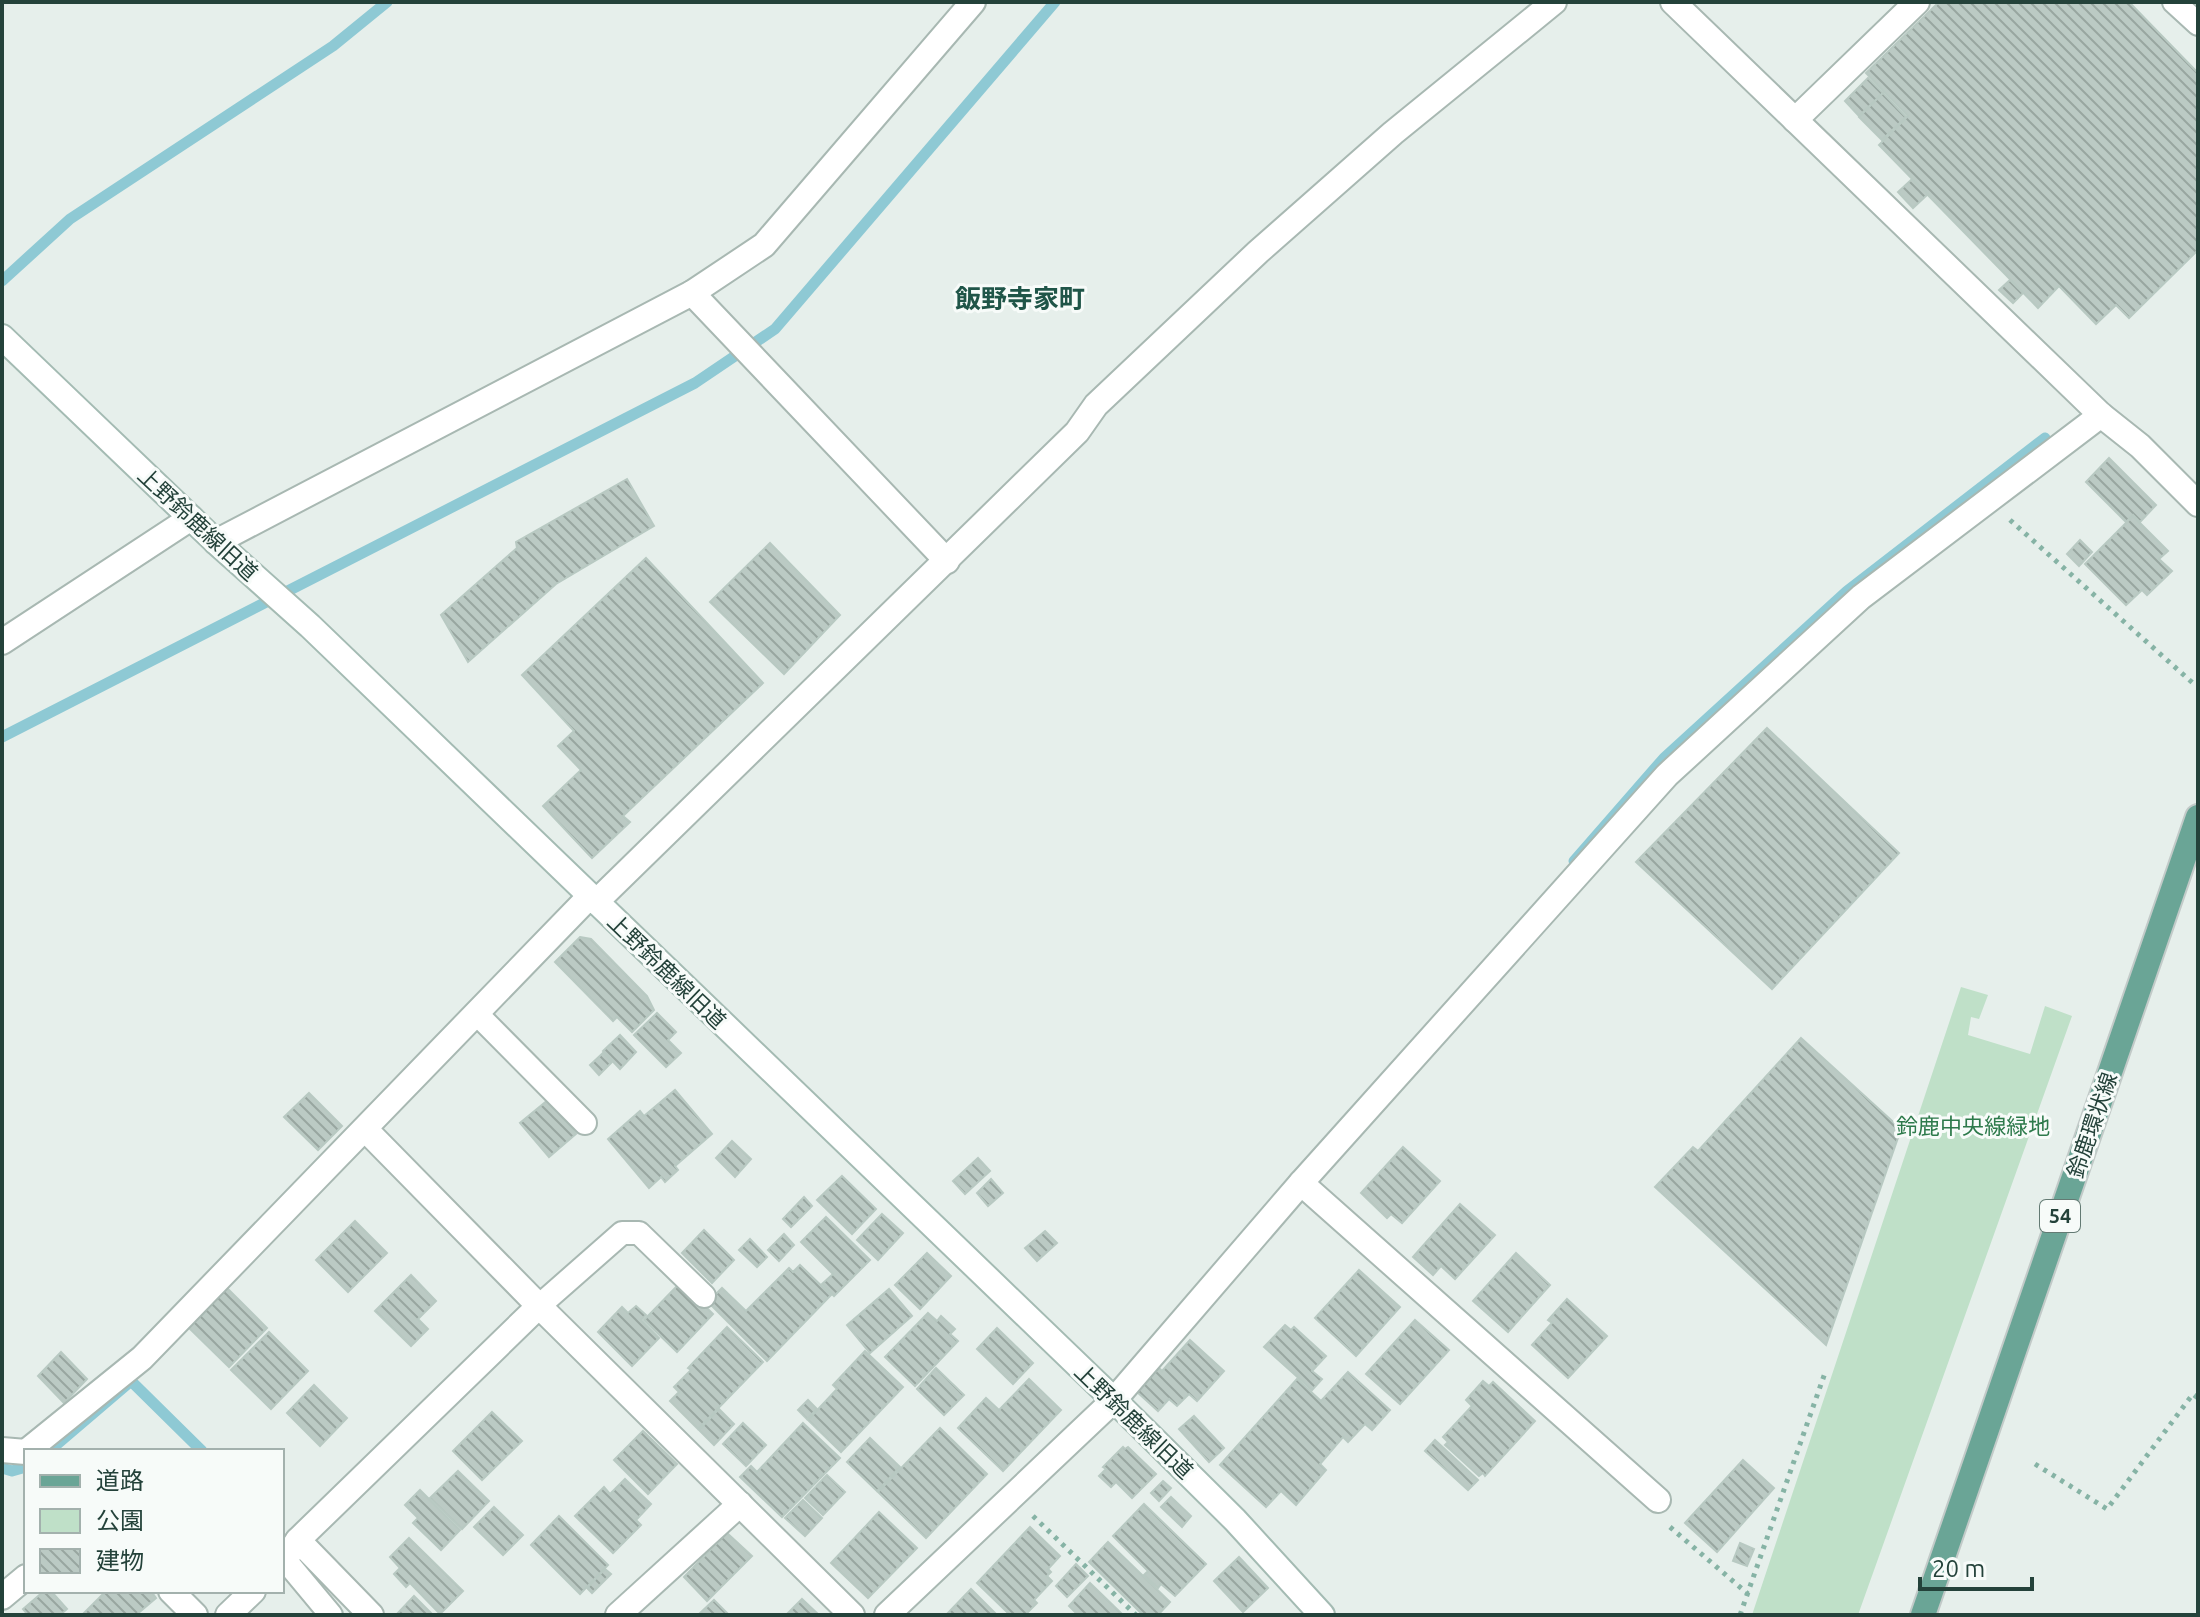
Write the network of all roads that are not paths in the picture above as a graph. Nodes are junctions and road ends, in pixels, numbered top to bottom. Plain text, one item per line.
1 (973, 2) edge
2 (1554, 2) edge
3 (1673, 2) edge
4 (1917, 2) edge
5 (2174, 2) edge
6 (2198, 24) edge
7 (1795, 120) junction
8 (692, 293) junction
9 (2, 337) edge
10 (2101, 415) junction
11 (2198, 504) edge
12 (191, 518) junction
13 (216, 542) junction
14 (947, 561) junction
15 (2, 642) edge
16 (2198, 817) edge
17 (593, 899) junction
18 (476, 1013) junction
19 (585, 1123) dead end
20 (365, 1129) junction
21 (1301, 1183) junction
22 (704, 1296) dead end
23 (539, 1306) junction
24 (1114, 1400) junction
25 (29, 1449) edge
26 (2, 1450) edge
27 (24, 1451) edge
28 (1658, 1500) road end
29 (740, 1504) junction
30 (289, 1555) edge
31 (24, 1579) edge
32 (173, 1593) edge
33 (251, 1593) edge
34 (2, 1597) edge
35 (195, 1615) edge
36 (228, 1615) edge
37 (331, 1615) edge
38 (371, 1615) edge
39 (618, 1615) edge
40 (852, 1615) edge
41 (887, 1615) edge
42 (1322, 1615) edge
43 (1923, 1615) edge

1 - 8 street
2 - 14 street
3 - 7 street
4 - 7 street
5 - 6 lane
7 - 10 street
8 - 13 street
8 - 14 street
9 - 12 street, 上野鈴鹿線旧道
10 - 11 street
10 - 21 street
12 - 13 street, 上野鈴鹿線旧道
12 - 15 street
13 - 17 street, 上野鈴鹿線旧道
14 - 17 street
16 - 43 main road, 鈴鹿環状線 / 54
17 - 18 street
17 - 24 street, 上野鈴鹿線旧道
18 - 19 lane
18 - 20 street
20 - 23 street
20 - 25 street
21 - 24 street
21 - 28 street
22 - 23 lane
23 - 29 street
23 - 30 street
24 - 41 street
24 - 42 street, 上野鈴鹿線旧道
26 - 27 street
29 - 39 street
29 - 40 street
30 - 37 lane
30 - 38 street
31 - 34 street
32 - 35 street
33 - 36 street

